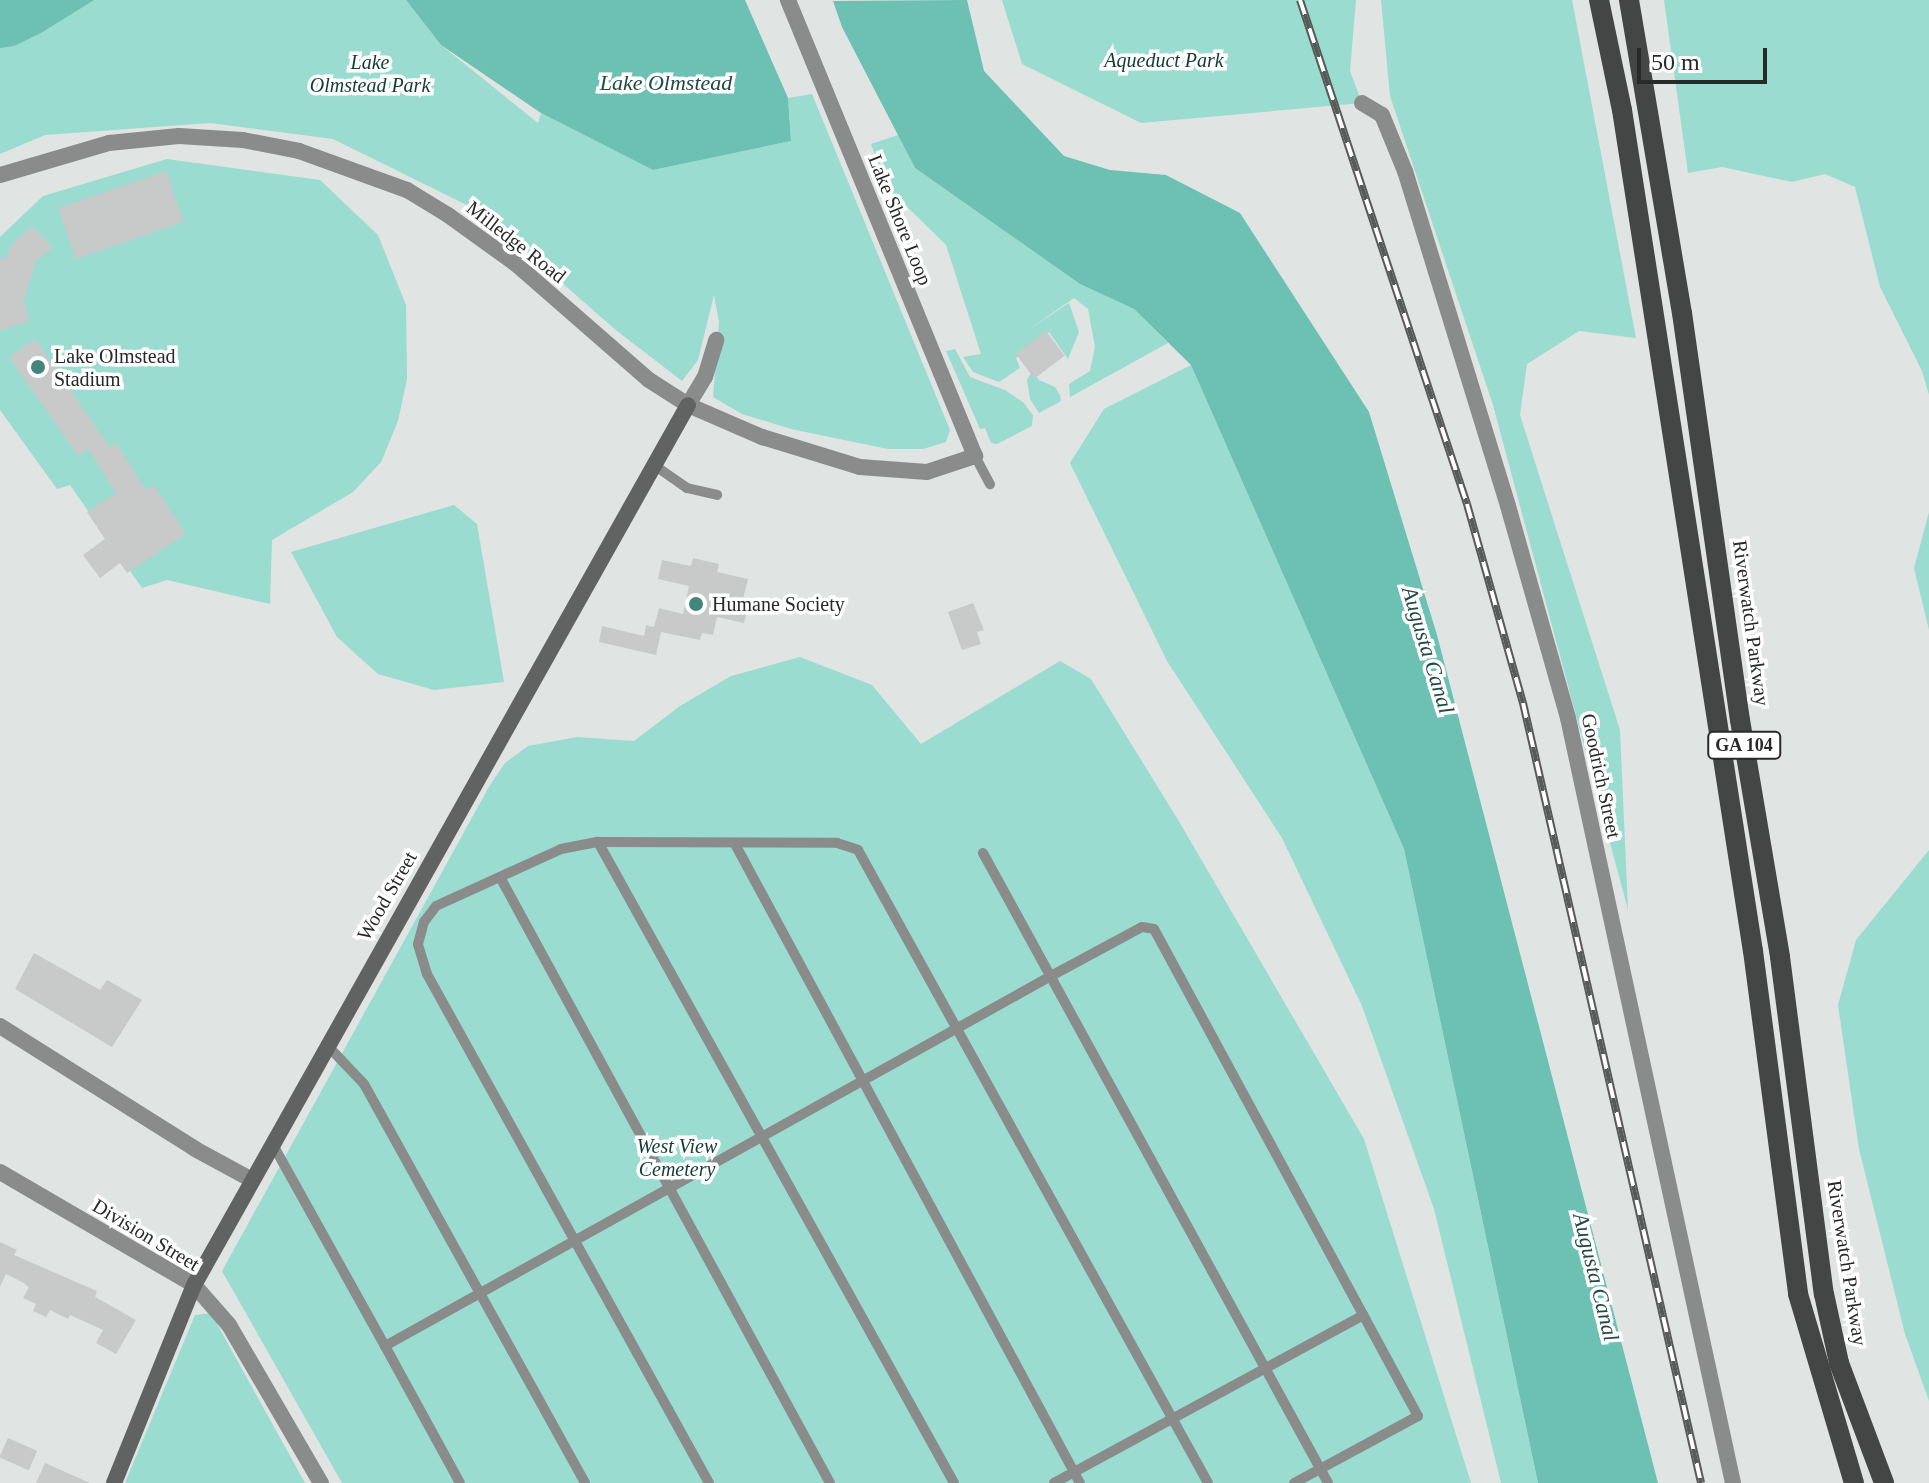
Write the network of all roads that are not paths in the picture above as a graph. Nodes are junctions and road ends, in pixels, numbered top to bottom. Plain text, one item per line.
1 (788, 0) edge
2 (1599, 0) edge
3 (1629, 0) edge
4 (1362, 103) dead end
5 (0, 175) edge
6 (716, 340) dead end
7 (688, 405) junction
8 (975, 456) junction
9 (654, 465) junction
10 (990, 484) dead end
11 (717, 495) dead end
12 (598, 842) junction
13 (735, 844) junction
14 (983, 853) dead end
15 (500, 877) junction
16 (1051, 976) junction
17 (0, 1026) edge
18 (955, 1029) junction
19 (326, 1044) junction
20 (865, 1079) junction
21 (760, 1137) junction
22 (272, 1143) junction
23 (0, 1172) edge
24 (252, 1180) junction
25 (669, 1187) junction
26 (576, 1240) junction
27 (194, 1285) junction
28 (481, 1292) junction
29 (1363, 1315) junction
30 (385, 1346) junction
31 (1265, 1368) junction
32 (1172, 1419) junction
33 (1320, 1470) junction
34 (1074, 1472) junction
35 (114, 1483) edge
36 (321, 1483) edge
37 (460, 1483) edge
38 (585, 1483) edge
39 (709, 1483) edge
40 (830, 1483) edge
41 (954, 1483) edge
42 (1054, 1483) edge
43 (1080, 1483) edge
44 (1208, 1483) edge
45 (1294, 1483) edge
46 (1328, 1483) edge
47 (1733, 1483) edge
48 (1854, 1483) edge
49 (1884, 1483) edge

1 - 8 street, Lake Shore Loop
2 - 48 main road, GA 104
3 - 49 main road, Riverwatch Parkway / GA 104
4 - 47 street, Goodrich Street
5 - 7 street, Milledge Road
6 - 7 street, Wood Street
7 - 8 street, Milledge Road
7 - 9 street, Wood Street
8 - 10 lane
9 - 11 lane
9 - 19 street, Wood Street
12 - 13 lane
12 - 15 lane
12 - 21 lane
13 - 18 lane
13 - 20 lane
14 - 16 lane
15 - 25 lane
15 - 26 lane
16 - 18 lane
16 - 29 lane
16 - 31 lane
17 - 24 street
18 - 20 lane
18 - 32 lane
19 - 22 street, Wood Street
19 - 28 lane
20 - 21 lane
20 - 34 lane
21 - 25 lane
21 - 41 lane
22 - 24 street, Wood Street
22 - 30 lane
23 - 27 street, Division Street
24 - 27 street, Wood Street
25 - 26 lane
25 - 40 lane
26 - 28 lane
26 - 39 lane
27 - 35 street, Wood Street
27 - 36 street, Division Street
28 - 30 lane
28 - 38 lane
29 - 31 lane
29 - 33 lane
30 - 37 lane
31 - 32 lane
31 - 33 lane
32 - 34 lane
32 - 44 lane
33 - 45 lane
33 - 46 lane
34 - 42 lane
34 - 43 lane

